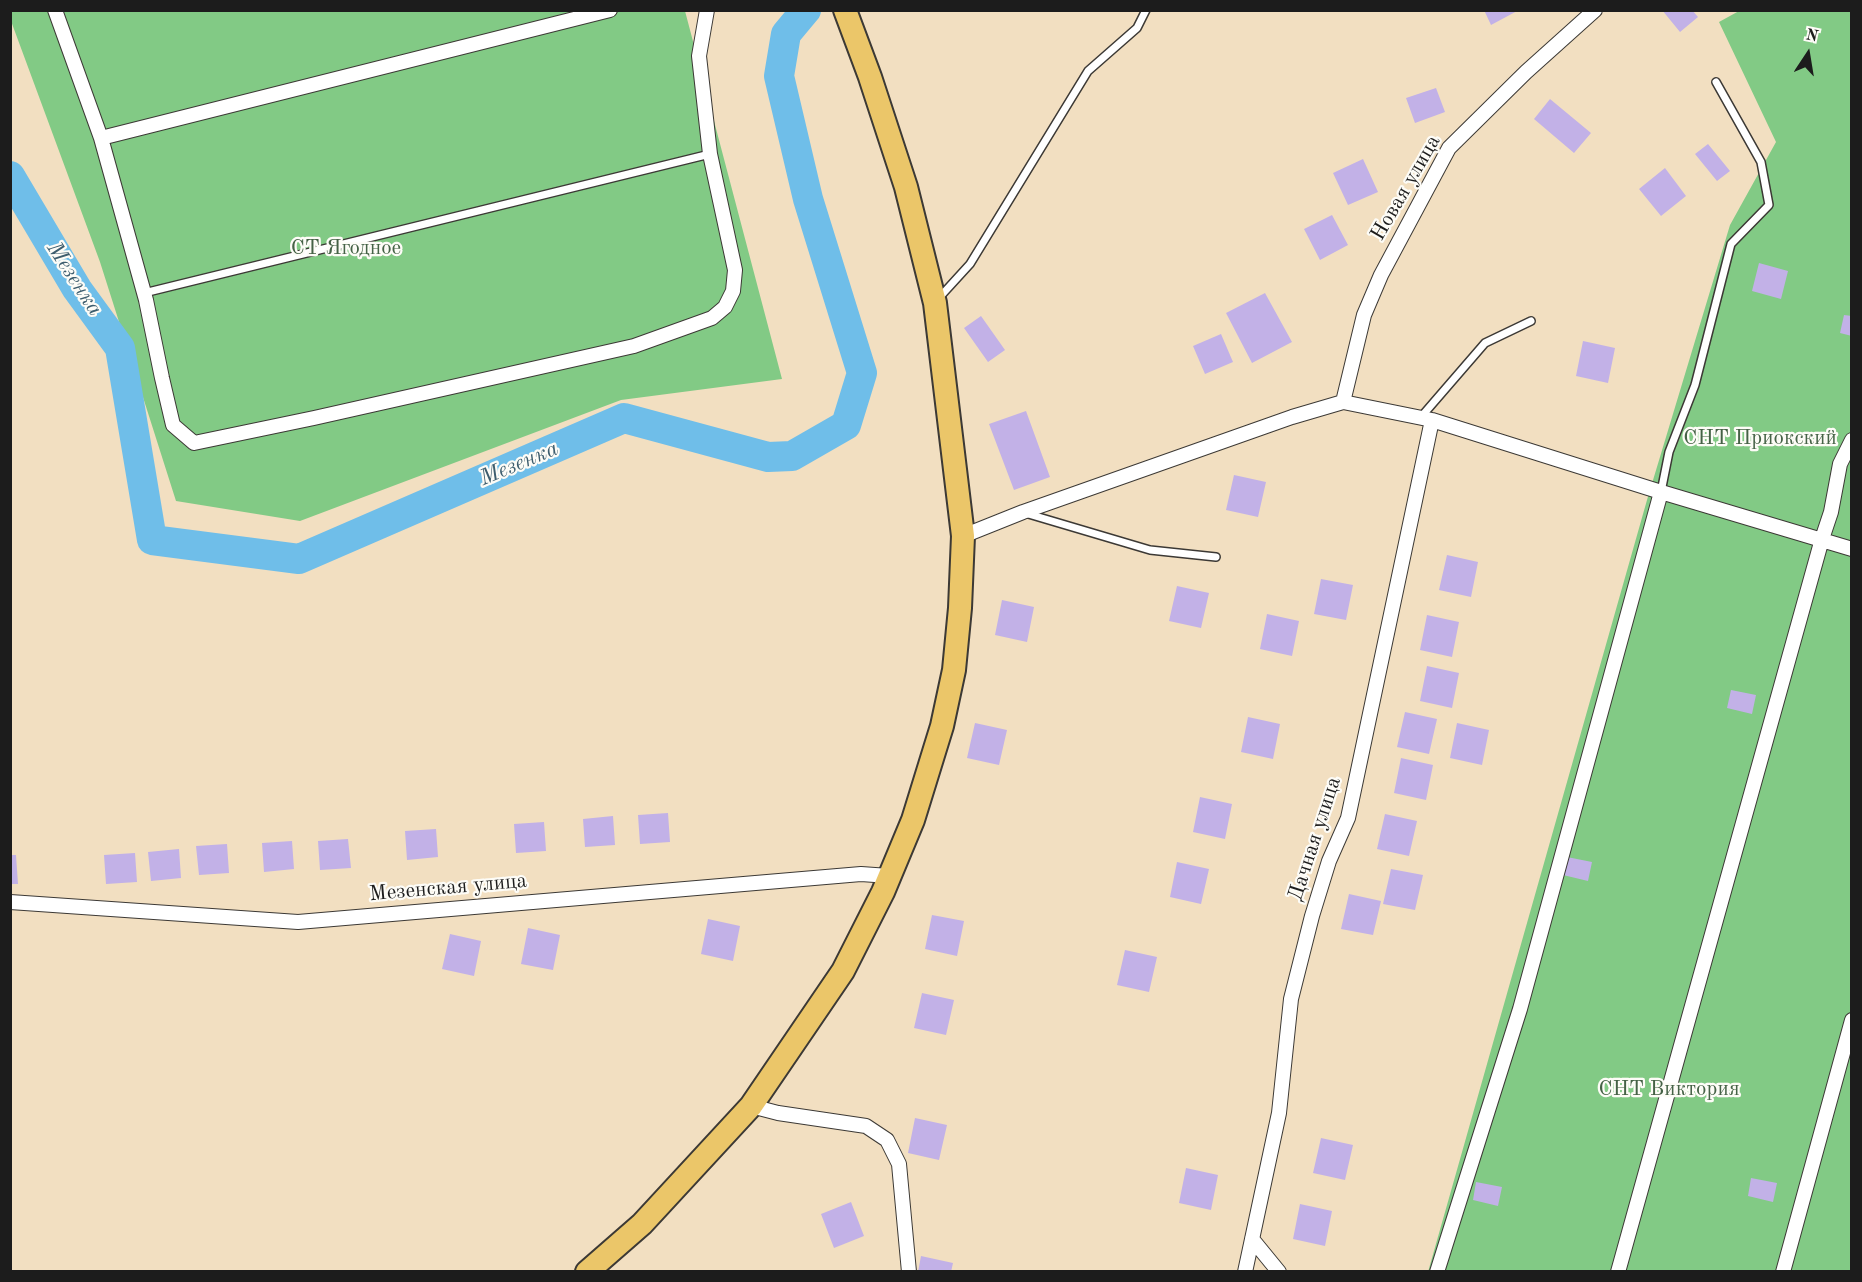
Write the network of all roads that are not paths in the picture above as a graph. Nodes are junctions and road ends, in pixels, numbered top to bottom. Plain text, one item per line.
1 (55, 10) edge
2 (610, 10) edge
3 (707, 10) edge
4 (844, 10) edge
5 (1146, 10) edge
6 (1595, 10) edge
7 (1716, 82) dead end
8 (101, 138) junction
9 (710, 154) junction
10 (144, 293) junction
11 (935, 303) junction
12 (1531, 321) dead end
13 (1343, 402) junction
14 (1426, 418) junction
15 (1851, 440) edge
16 (1661, 492) junction
17 (1023, 512) junction
18 (963, 536) junction
19 (1822, 539) junction
20 (1851, 549) edge
21 (1216, 557) dead end
22 (889, 876) junction
23 (10, 902) edge
24 (1851, 1020) edge
25 (751, 1106) junction
26 (1252, 1239) junction
27 (594, 1269) edge
28 (909, 1272) edge
29 (1245, 1272) edge
30 (1279, 1272) edge
31 (1437, 1272) edge
32 (1618, 1272) edge
33 (1783, 1272) edge

1 - 8 street
2 - 8 street
3 - 9 street
4 - 11 main road
5 - 11 lane
6 - 13 street, Новая улица
7 - 16 lane
8 - 10 street
9 - 10 lane
9 - 10 street
11 - 18 main road
12 - 14 lane
13 - 14 street
13 - 17 street
14 - 16 street
14 - 26 street, Дачная улица
15 - 19 street
16 - 19 street
16 - 31 street
17 - 18 street
17 - 21 lane
18 - 22 main road
19 - 20 street
19 - 32 street
22 - 23 street, Мезенская улица
22 - 25 main road
24 - 33 street
25 - 27 main road
25 - 28 street
26 - 29 street, Дачная улица
26 - 30 street

